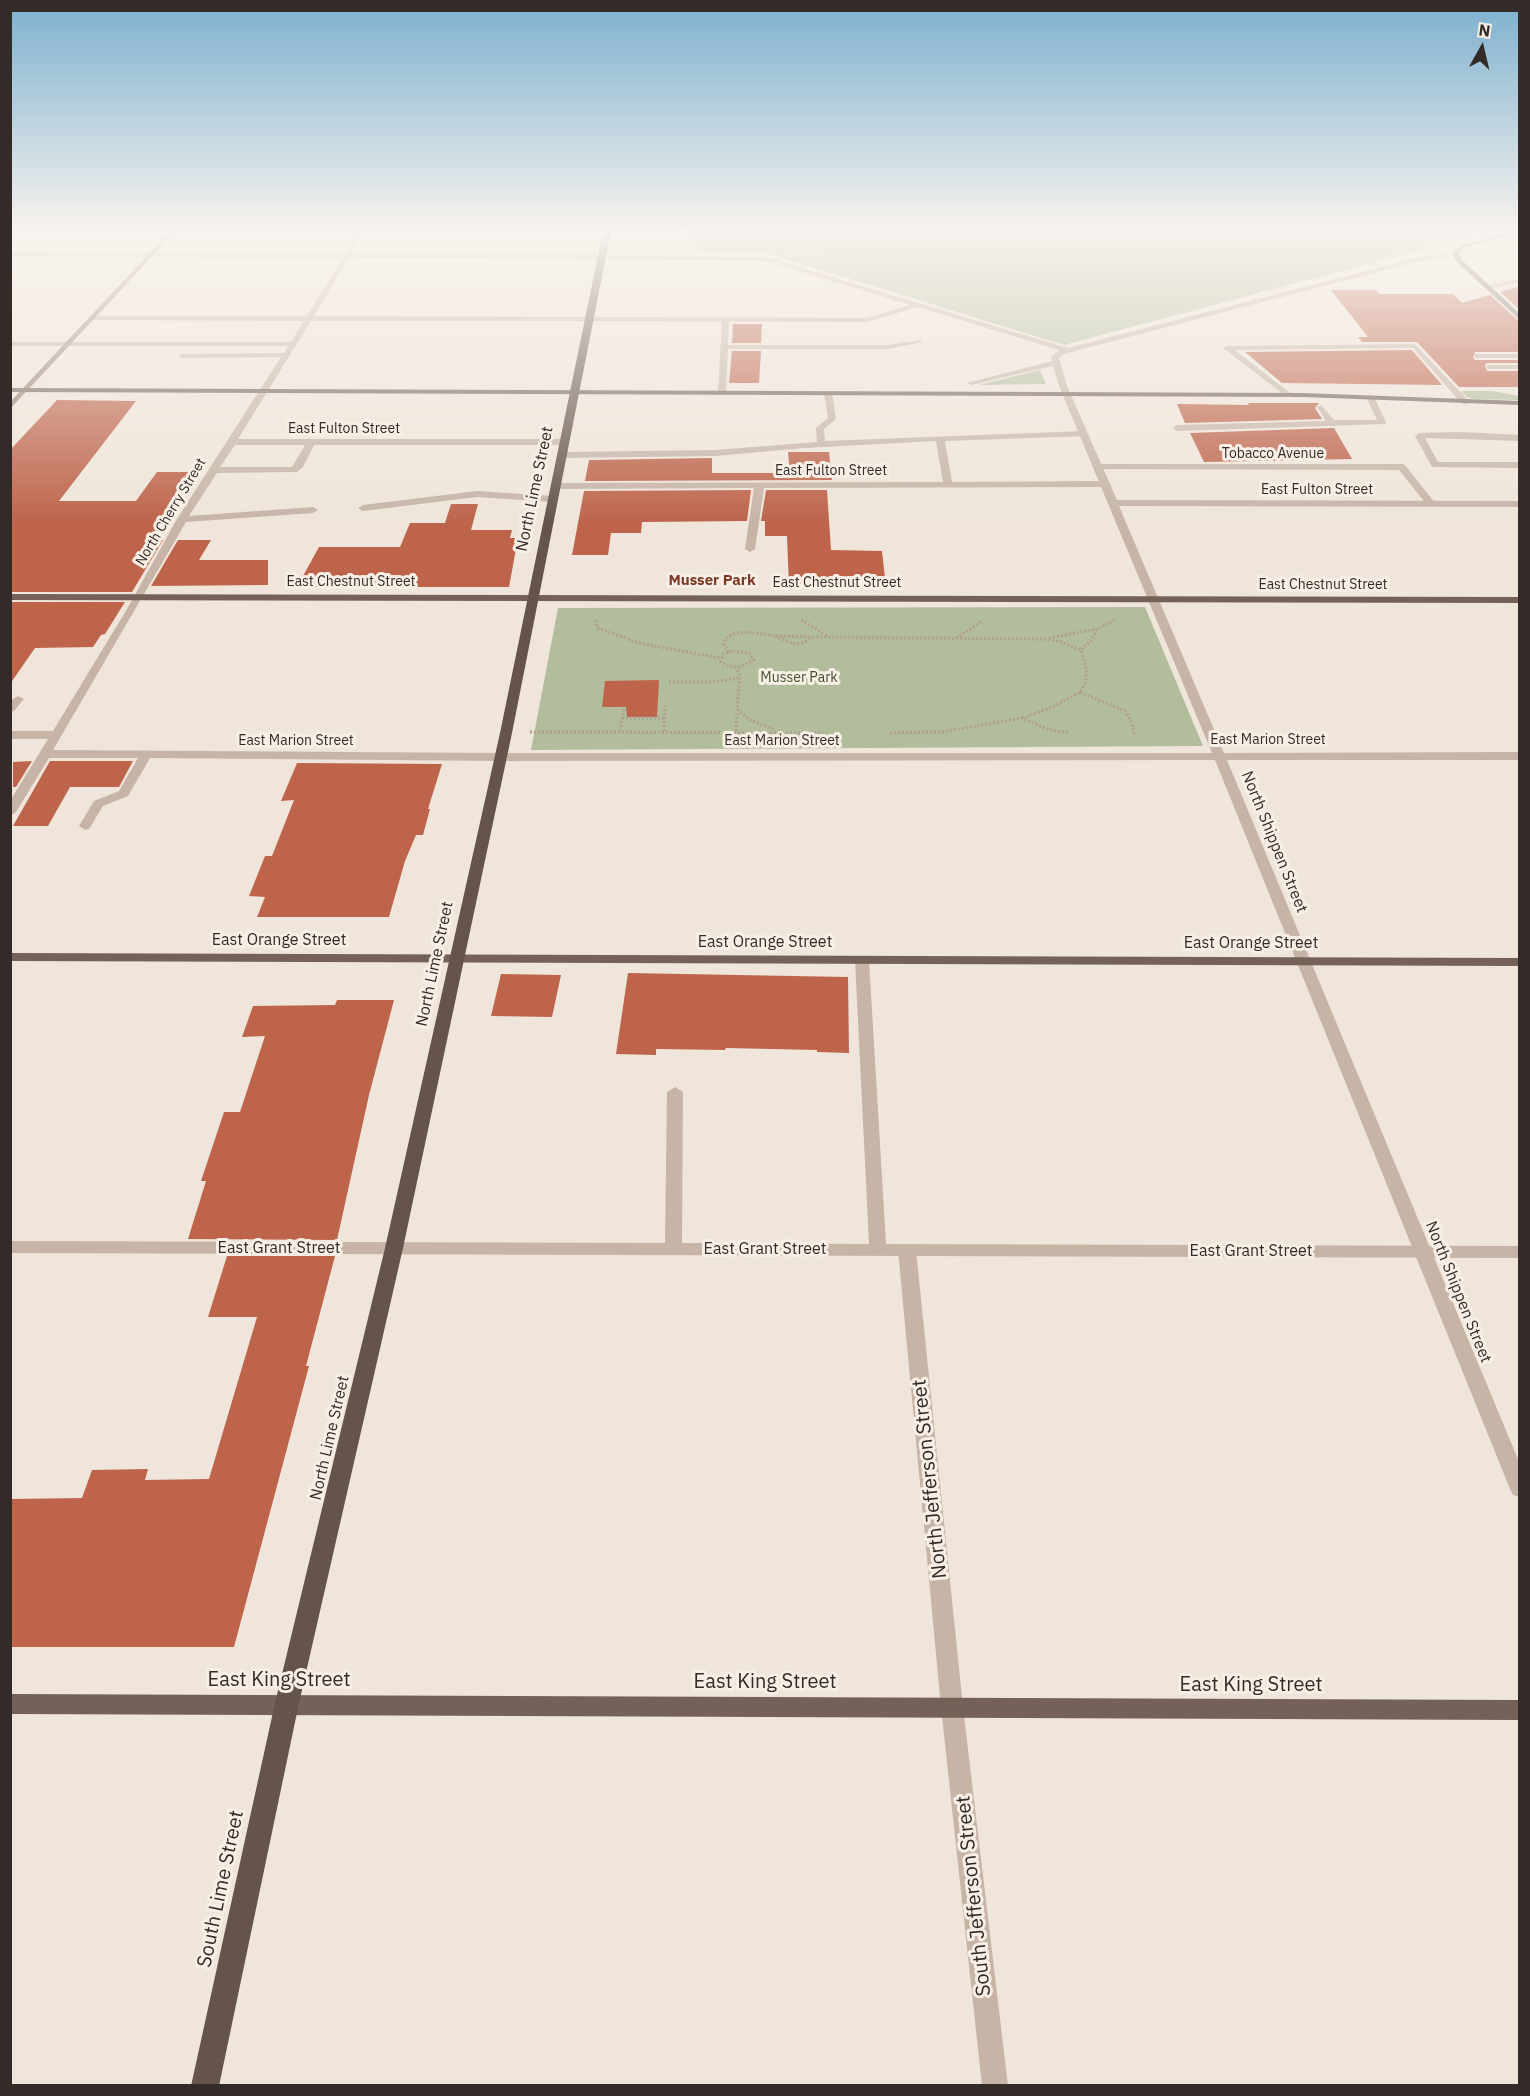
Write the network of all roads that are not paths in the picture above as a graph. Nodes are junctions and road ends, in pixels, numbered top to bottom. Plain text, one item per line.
1 (83, 329) edge
2 (303, 329) edge
3 (587, 329) edge
4 (725, 329) edge
5 (997, 329) edge
6 (1149, 329) edge
7 (919, 342) dead end
8 (10, 344) edge
9 (294, 344) junction
10 (70, 345) junction
11 (724, 347) junction
12 (1067, 350) junction
13 (287, 355) junction
14 (182, 356) dead end
15 (1478, 356) dead end
16 (1520, 356) edge
17 (1056, 363) junction
18 (1490, 367) dead end
19 (1520, 367) edge
20 (971, 383) dead end
21 (10, 390) edge
22 (26, 390) junction
23 (265, 391) junction
24 (575, 392) junction
25 (722, 393) junction
26 (828, 393) junction
27 (1066, 394) junction
28 (1287, 394) junction
29 (1370, 396) junction
30 (1465, 402) junction
31 (1520, 403) edge
32 (1321, 406) dead end
33 (10, 407) edge
34 (1332, 423) junction
35 (1177, 428) dead end
36 (1084, 434) junction
37 (940, 438) junction
38 (1520, 438) edge
39 (232, 442) junction
40 (311, 442) junction
41 (565, 442) junction
42 (821, 444) junction
43 (562, 455) junction
44 (1520, 465) edge
45 (1098, 467) junction
46 (213, 470) junction
47 (948, 484) junction
48 (1106, 484) junction
49 (759, 485) junction
50 (556, 486) junction
51 (553, 499) junction
52 (1114, 503) junction
53 (1430, 503) junction
54 (1520, 504) edge
55 (363, 508) dead end
56 (314, 510) dead end
57 (182, 519) junction
58 (750, 549) dead end
59 (10, 597) edge
60 (138, 597) junction
61 (533, 598) junction
62 (1155, 599) junction
63 (1520, 600) edge
64 (18, 699) dead end
65 (10, 710) edge
66 (10, 735) edge
67 (56, 735) junction
68 (45, 754) junction
69 (146, 755) junction
70 (1218, 755) junction
71 (1520, 756) edge
72 (501, 757) junction
73 (10, 812) edge
74 (85, 826) dead end
75 (10, 957) edge
76 (456, 958) junction
77 (862, 960) junction
78 (1303, 961) junction
79 (1519, 963) edge
80 (675, 1092) dead end
81 (10, 1247) edge
82 (394, 1248) junction
83 (672, 1249) junction
84 (878, 1250) junction
85 (907, 1250) junction
86 (1422, 1252) junction
87 (1520, 1252) edge
88 (1520, 1489) edge
89 (10, 1704) edge
90 (287, 1704) junction
91 (952, 1707) junction
92 (1520, 1710) edge
93 (205, 2085) edge
94 (995, 2085) edge

1 - 10 main road
2 - 9 street, North Cherry Street
3 - 24 highway, North Lime Street
4 - 11 street
5 - 12 street
6 - 12 street
7 - 11 street
8 - 10 street
9 - 10 street
9 - 13 street, North Cherry Street
10 - 22 main road
11 - 25 street
12 - 17 street
13 - 14 street
13 - 23 street, North Cherry Street
15 - 16 street
17 - 20 street
17 - 27 street, North Shippen Street
18 - 19 street
21 - 22 main road
22 - 23 main road
22 - 33 main road
23 - 24 main road
23 - 39 street, North Cherry Street
24 - 25 main road
24 - 41 highway, North Lime Street
25 - 26 main road
26 - 27 main road
26 - 42 street
27 - 28 main road
27 - 36 street, North Shippen Street
28 - 29 main road
28 - 30 street
29 - 30 main road
29 - 34 street
30 - 31 main road
32 - 34 street
34 - 35 street
36 - 37 street
36 - 45 street, North Shippen Street
37 - 42 street
37 - 47 street
38 - 44 street
39 - 40 street, East Fulton Street
39 - 46 street, North Cherry Street
40 - 41 street, East Fulton Street
40 - 46 street
41 - 43 highway, North Lime Street
42 - 43 street
43 - 50 highway, North Lime Street
45 - 48 street, North Shippen Street
45 - 53 street, Tobacco Avenue
46 - 57 street, North Cherry Street
47 - 48 street, East Fulton Street
47 - 49 street, East Fulton Street
48 - 52 street, North Shippen Street
49 - 50 street, East Fulton Street
49 - 58 street
50 - 51 highway, North Lime Street
51 - 55 street
51 - 61 highway, North Lime Street
52 - 53 street, East Fulton Street
52 - 62 street, North Shippen Street
53 - 54 street, East Fulton Street
56 - 57 street
57 - 60 street, North Cherry Street
59 - 60 main road, East Chestnut Street
60 - 61 main road, East Chestnut Street
60 - 67 street, North Cherry Street
61 - 62 main road, East Chestnut Street
61 - 72 highway, North Lime Street
62 - 63 main road, East Chestnut Street
62 - 70 street, North Shippen Street
64 - 65 street
66 - 67 street
67 - 68 street, North Cherry Street
68 - 69 street, East Marion Street
68 - 73 street, North Cherry Street
69 - 72 street, East Marion Street
69 - 74 street
70 - 71 street, East Marion Street
70 - 72 street, East Marion Street
70 - 78 street, North Shippen Street
72 - 76 highway, North Lime Street
75 - 76 main road, East Orange Street
76 - 77 main road, East Orange Street
76 - 82 highway, North Lime Street
77 - 78 main road, East Orange Street
77 - 84 street
78 - 79 main road, East Orange Street
78 - 86 street, North Shippen Street
80 - 83 street
81 - 82 street, East Grant Street
82 - 83 street, East Grant Street
82 - 90 highway, North Lime Street
83 - 84 street, East Grant Street
84 - 85 street, East Grant Street
85 - 86 street, East Grant Street
85 - 91 street, North Jefferson Street
86 - 87 street, East Grant Street
86 - 88 street, North Shippen Street
89 - 90 main road, East King Street
90 - 91 main road, East King Street
90 - 93 highway, South Lime Street
91 - 92 main road, East King Street
91 - 94 street, South Jefferson Street

